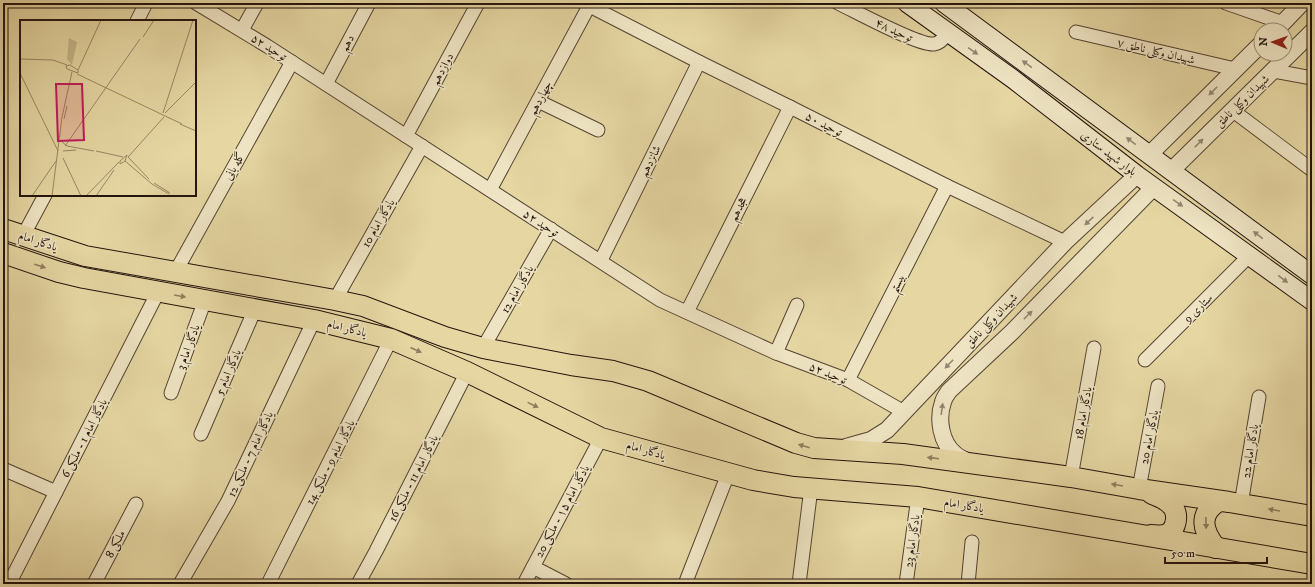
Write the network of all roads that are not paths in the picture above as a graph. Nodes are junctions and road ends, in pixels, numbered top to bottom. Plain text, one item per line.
1 (146, 3) edge
2 (196, 3) edge
3 (257, 3) edge
4 (369, 3) edge
5 (478, 3) edge
6 (838, 3) edge
7 (907, 3) edge
8 (944, 3) edge
9 (1226, 3) edge
10 (1302, 3) edge
11 (587, 4) edge
12 (960, 15) junction
13 (137, 20) edge
14 (1268, 22) edge
15 (1284, 22) edge
16 (242, 30) junction
17 (1076, 32) dead end
18 (1312, 32) edge
19 (948, 33) junction
20 (1253, 52) edge
21 (292, 62) junction
22 (699, 62) junction
23 (1235, 70) junction
24 (1274, 71) junction
25 (1312, 78) edge
26 (326, 84) junction
27 (538, 101) junction
28 (790, 107) junction
29 (1232, 110) junction
30 (598, 130) dead end
31 (406, 136) junction
32 (422, 146) junction
33 (1150, 155) junction
34 (1171, 170) junction
35 (1312, 170) edge
36 (1137, 175) junction
37 (947, 186) junction
38 (1154, 187) junction
39 (490, 190) junction
40 (44, 196) edge
41 (1108, 202) junction
42 (1122, 220) junction
43 (3, 229) edge
44 (551, 229) junction
45 (24, 236) junction
46 (1065, 242) junction
47 (3, 253) edge
48 (1250, 255) junction
49 (601, 260) junction
50 (176, 271) junction
51 (1312, 275) edge
52 (158, 292) junction
53 (205, 300) junction
54 (335, 300) junction
55 (1312, 301) edge
56 (797, 305) dead end
57 (255, 309) junction
58 (686, 312) junction
59 (314, 320) junction
60 (392, 339) junction
61 (483, 348) junction
62 (1094, 348) dead end
63 (776, 353) junction
64 (1145, 360) dead end
65 (467, 372) junction
66 (848, 380) junction
67 (1158, 386) dead end
68 (172, 393) dead end
69 (1258, 397) dead end
70 (904, 412) junction
71 (201, 434) dead end
72 (600, 438) junction
73 (835, 449) junction
74 (970, 463) junction
75 (3, 469) edge
76 (728, 474) junction
77 (1071, 477) junction
78 (811, 488) junction
79 (1139, 489) junction
80 (56, 492) junction
81 (918, 497) junction
82 (1219, 501) junction
83 (136, 504) dead end
84 (1241, 504) junction
85 (1309, 515) edge
86 (1145, 535) junction
87 (972, 542) dead end
88 (1216, 548) junction
89 (1312, 564) edge
90 (533, 567) junction
91 (692, 578) edge
92 (9, 584) edge
93 (94, 584) edge
94 (180, 584) edge
95 (268, 584) edge
96 (358, 584) edge
97 (524, 584) edge
98 (566, 584) edge
99 (685, 584) edge
100 (799, 584) edge
101 (906, 584) edge
102 (968, 584) edge

1 - 13 street
2 - 16 street, توحید ۵۲
3 - 16 street
4 - 26 street, دهم
5 - 31 street, دوازدهم
6 - 19 street, توحید ۴۸
7 - 19 main road, بلوار شهید ستاری
8 - 12 main road, بلوار شهید ستاری
9 - 14 street
10 - 15 street
11 - 22 street, توحید ۵۰
11 - 27 street, چهاردهم
12 - 19 main road
33 -> 12 main road, بلوار شهید ستاری
16 - 21 street, توحید ۵۲
17 - 23 street, شهیدان وکیلی ناطق ۷
18 - 24 street, شهیدان وکیلی ناطق
19 -> 36 main road, بلوار شهید ستاری
20 - 23 street
21 - 26 street, توحید ۵۲
21 - 50 street, گله بانی
22 - 28 street, توحید ۵۰
22 - 49 street, شانزدهم
23 -> 33 street
24 - 25 street
24 - 29 street, شهیدان وکیلی ناطق
26 - 31 street, توحید ۵۲
27 - 30 street
27 - 39 street, چهاردهم
28 - 37 street, توحید ۵۰
28 - 58 street, هجدهم
34 -> 29 street, شهیدان وکیلی ناطق
29 - 35 street
31 - 32 street, توحید ۵۲
32 - 39 street, توحید ۵۲
32 - 54 street, یادگار امام 10
33 - 34 main road, بلوار شهید ستاری
51 -> 34 main road, بلوار شهید ستاری
36 - 38 main road, بلوار شهید ستاری
36 - 41 street, شهیدان وکیلی ناطق
37 - 46 street, توحید ۵۰
37 - 66 street, بیستم
38 - 42 street, شهیدان وکیلی ناطق
38 -> 48 main road, بلوار شهید ستاری
39 - 44 street, توحید ۵۲
40 - 45 street
41 - 42 street
41 -> 46 street, شهیدان وکیلی ناطق
74 -> 42 street, شهیدان وکیلی ناطق
43 - 45 main road, یادگار امام
44 - 49 street, توحید ۵۲
44 - 61 street, یادگار امام 12
45 - 50 main road, یادگار امام
46 -> 70 street, شهیدان وکیلی ناطق
47 -> 52 main road, یادگار امام
48 -> 55 main road, بلوار شهید ستاری
48 - 64 street, ستاری 9
49 - 58 street, توحید ۵۲
50 - 54 main road, یادگار امام
52 -> 53 main road, یادگار امام
52 - 80 street, یادگار امام 1 - ملکی 6
53 - 57 main road, یادگار امام
53 - 68 street, یادگار امام 3
54 - 61 main road, یادگار امام
56 - 63 street
57 - 59 main road, یادگار امام
57 - 71 street, یادگار امام 5
58 - 63 street, توحید ۵۲
59 - 60 main road, یادگار امام
59 - 94 street, یادگار امام 7 - ملکی 12
60 -> 65 main road, یادگار امام
60 - 95 street, یادگار امام 9 - ملکی 14
73 -> 61 main road, یادگار امام
62 - 77 street, یادگار امام 18
63 - 66 street, توحید ۵۲
65 -> 72 main road, یادگار امام
65 - 96 street, یادگار امام 11 - ملکی 16
66 - 70 street, توحید ۵۲
67 - 79 street, یادگار امام 20
69 - 84 street, یادگار امام 22
70 - 73 street, شهیدان وکیلی ناطق
72 - 76 main road, یادگار امام
72 - 90 street, یادگار امام ۱۵ - ملکی 20
74 -> 73 main road, یادگار امام
74 - 77 main road, یادگار امام
75 - 80 street
76 - 78 main road, یادگار امام
76 - 91 street
79 -> 77 main road, یادگار امام
78 - 81 main road, یادگار امام
78 - 100 street
79 - 82 main road, یادگار امام
79 - 86 main road
80 - 92 street, یادگار امام 1 - ملکی 6
81 - 86 main road, یادگار امام
81 - 101 street, یادگار امام 23
82 - 84 main road, یادگار امام
82 -> 88 main road
83 - 93 street, ملکی 8
85 -> 84 main road, یادگار امام
86 - 88 main road, یادگار امام
87 - 102 street
88 - 89 main road, یادگار امام
90 - 97 street, یادگار امام ۱۵ - ملکی 20
90 - 98 street
91 - 99 street

